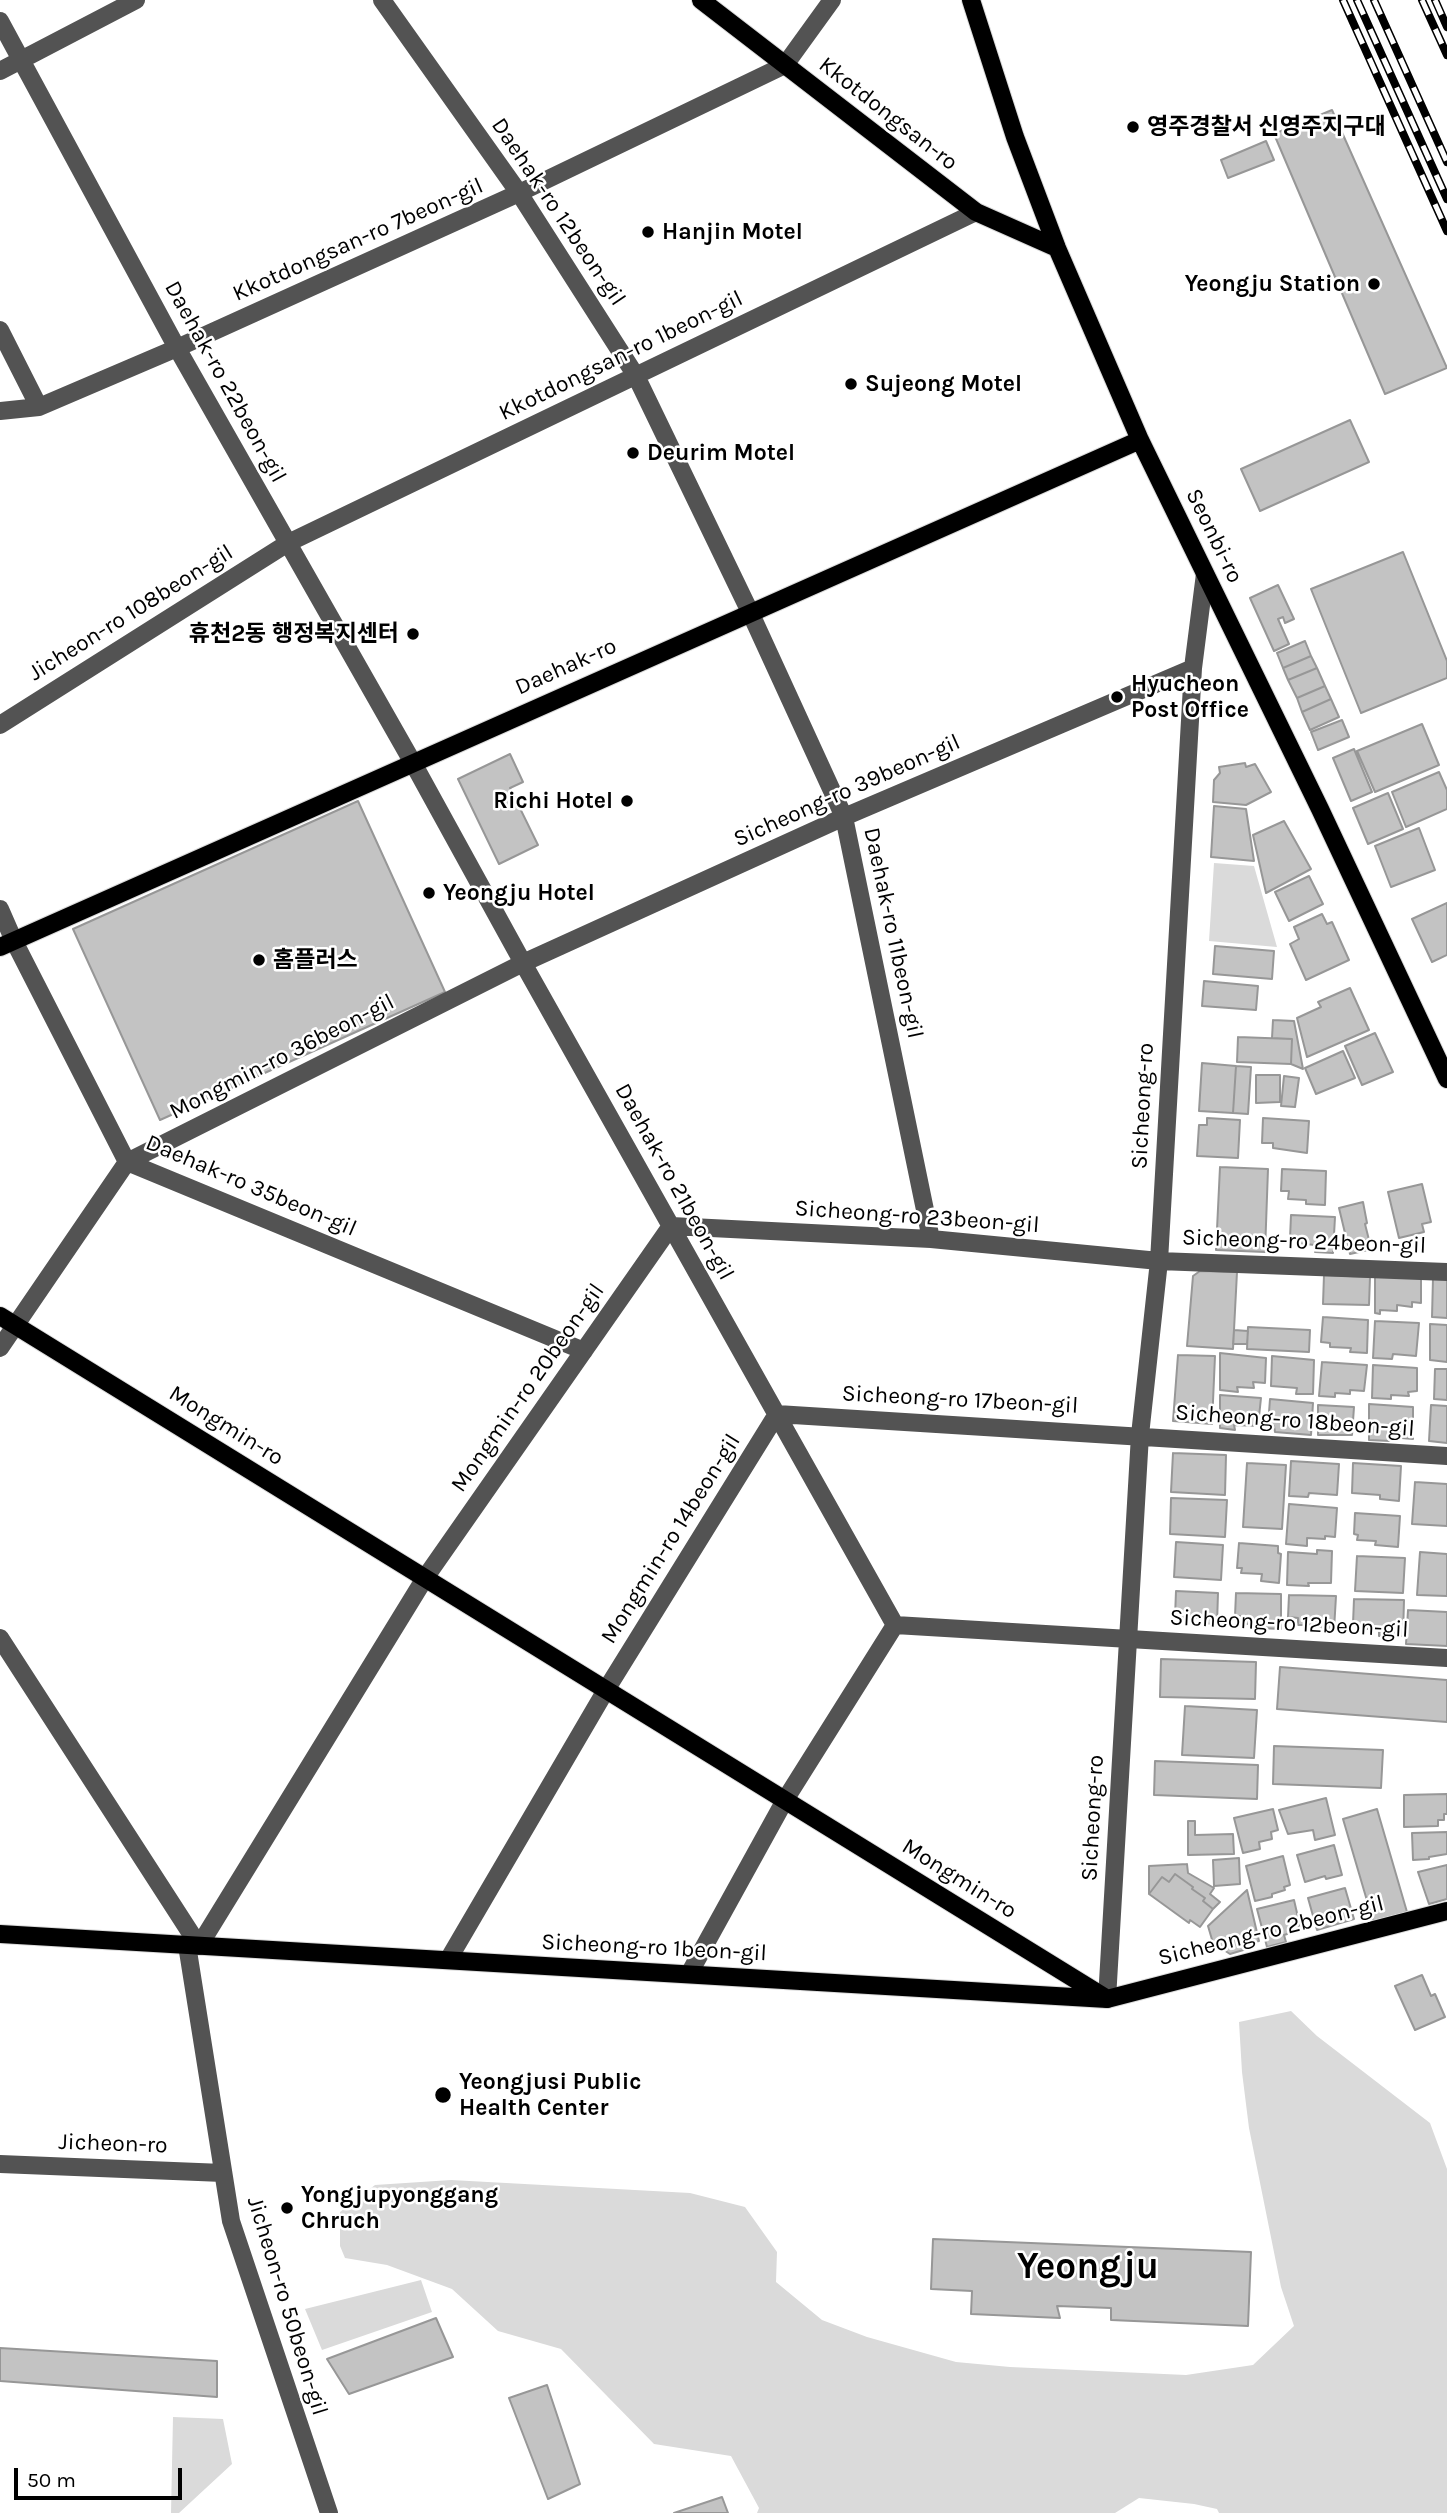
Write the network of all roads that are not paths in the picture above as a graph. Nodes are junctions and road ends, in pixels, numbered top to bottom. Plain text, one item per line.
1 (136, 0) edge
2 (382, 0) edge
3 (701, 0) edge
4 (832, 0) edge
5 (971, 0) edge
6 (0, 21) edge
7 (20, 61) junction
8 (785, 65) junction
9 (0, 71) edge
10 (519, 193) junction
11 (976, 212) junction
12 (1057, 248) junction
13 (0, 330) edge
14 (177, 348) junction
15 (636, 376) junction
16 (38, 407) junction
17 (0, 411) edge
18 (1140, 440) junction
19 (288, 543) junction
20 (1205, 574) junction
21 (750, 612) junction
22 (1194, 668) junction
23 (0, 725) edge
24 (413, 763) junction
25 (844, 817) junction
26 (0, 909) edge
27 (7, 944) edge
28 (523, 963) junction
29 (1447, 1079) edge
30 (127, 1162) junction
31 (671, 1226) junction
32 (932, 1239) junction
33 (1159, 1261) junction
34 (1447, 1272) edge
35 (7, 1320) edge
36 (0, 1348) edge
37 (584, 1351) junction
38 (777, 1414) junction
39 (1140, 1436) junction
40 (1447, 1456) edge
41 (425, 1578) junction
42 (895, 1625) junction
43 (0, 1638) edge
44 (1128, 1640) junction
45 (1447, 1658) edge
46 (606, 1690) junction
47 (785, 1800) junction
48 (1447, 1911) edge
49 (0, 1934) edge
50 (193, 1945) junction
51 (448, 1960) junction
52 (689, 1974) junction
53 (1107, 1999) junction
54 (0, 2164) edge
55 (223, 2173) junction
56 (329, 2513) edge

1 - 7 street
2 - 10 street, Daehak-ro 12beon-gil
3 - 8 main road, Kkotdongsan-ro
4 - 8 street
5 - 12 main road, Seonbi-ro
6 - 7 street, Daehak-ro 22beon-gil
7 - 9 street
7 - 14 street, Daehak-ro 22beon-gil
8 - 10 street, Kkotdongsan-ro 7beon-gil
8 - 11 main road, Kkotdongsan-ro
10 - 14 street, Kkotdongsan-ro 7beon-gil
10 - 15 street, Daehak-ro 12beon-gil
11 - 12 main road, Kkotdongsan-ro
11 - 15 street, Kkotdongsan-ro 1beon-gil
12 - 18 main road, Seonbi-ro
13 - 16 street
14 - 16 street, Kkotdongsan-ro 7beon-gil
14 - 19 street, Daehak-ro 22beon-gil
15 - 19 street, Kkotdongsan-ro 1beon-gil
15 - 21 street, Daehak-ro 12beon-gil
16 - 17 street, Kkotdongsan-ro 7beon-gil
18 - 20 main road, Seonbi-ro
18 - 21 main road, Daehak-ro
19 - 23 street, Jicheon-ro 108beon-gil
19 - 24 street, Daehak-ro 22beon-gil
20 - 22 street, Sicheong-ro
20 - 29 main road, Seonbi-ro
21 - 24 main road, Daehak-ro
21 - 25 street, Daehak-ro 11beon-gil
22 - 25 street, Sicheong-ro 39beon-gil
22 - 33 street, Sicheong-ro
24 - 27 main road, Daehak-ro
24 - 28 street, Daehak-ro 21beon-gil
25 - 28 street, Sicheong-ro 39beon-gil
25 - 32 street, Daehak-ro 11beon-gil
26 - 27 street
27 - 30 street, Daehak-ro 35beon-gil
28 - 30 street, Mongmin-ro 36beon-gil
28 - 31 street, Daehak-ro 21beon-gil
30 - 35 street, Mongmin-ro 36beon-gil
30 - 37 street, Daehak-ro 35beon-gil
31 - 32 street, Sicheong-ro 23beon-gil
31 - 37 street, Mongmin-ro 20beon-gil
31 - 38 street, Daehak-ro 21beon-gil
32 - 33 street, Sicheong-ro 23beon-gil
33 - 34 street, Sicheong-ro 24beon-gil
33 - 39 street, Sicheong-ro
35 - 36 street, Mongmin-ro 36beon-gil
35 - 41 main road, Mongmin-ro
37 - 41 street, Mongmin-ro 20beon-gil
38 - 39 street, Sicheong-ro 17beon-gil
38 - 42 street, Daehak-ro 21beon-gil
38 - 46 street, Mongmin-ro 14beon-gil
39 - 40 street, Sicheong-ro 18beon-gil
39 - 44 street, Sicheong-ro
41 - 46 main road, Mongmin-ro
41 - 50 street
42 - 44 street
42 - 47 street
43 - 50 street
44 - 45 street, Sicheong-ro 12beon-gil
44 - 53 street, Sicheong-ro
46 - 47 main road, Mongmin-ro
46 - 51 street
47 - 52 street
47 - 53 main road, Mongmin-ro
48 - 53 main road, Sicheong-ro 2beon-gil
49 - 50 main road, Sicheong-ro 1beon-gil
50 - 51 main road, Sicheong-ro 1beon-gil
50 - 55 street, Jicheon-ro 50beon-gil
51 - 52 main road, Sicheong-ro 1beon-gil
52 - 53 main road, Sicheong-ro 1beon-gil
54 - 55 street, Jicheon-ro
55 - 56 street, Jicheon-ro 50beon-gil

